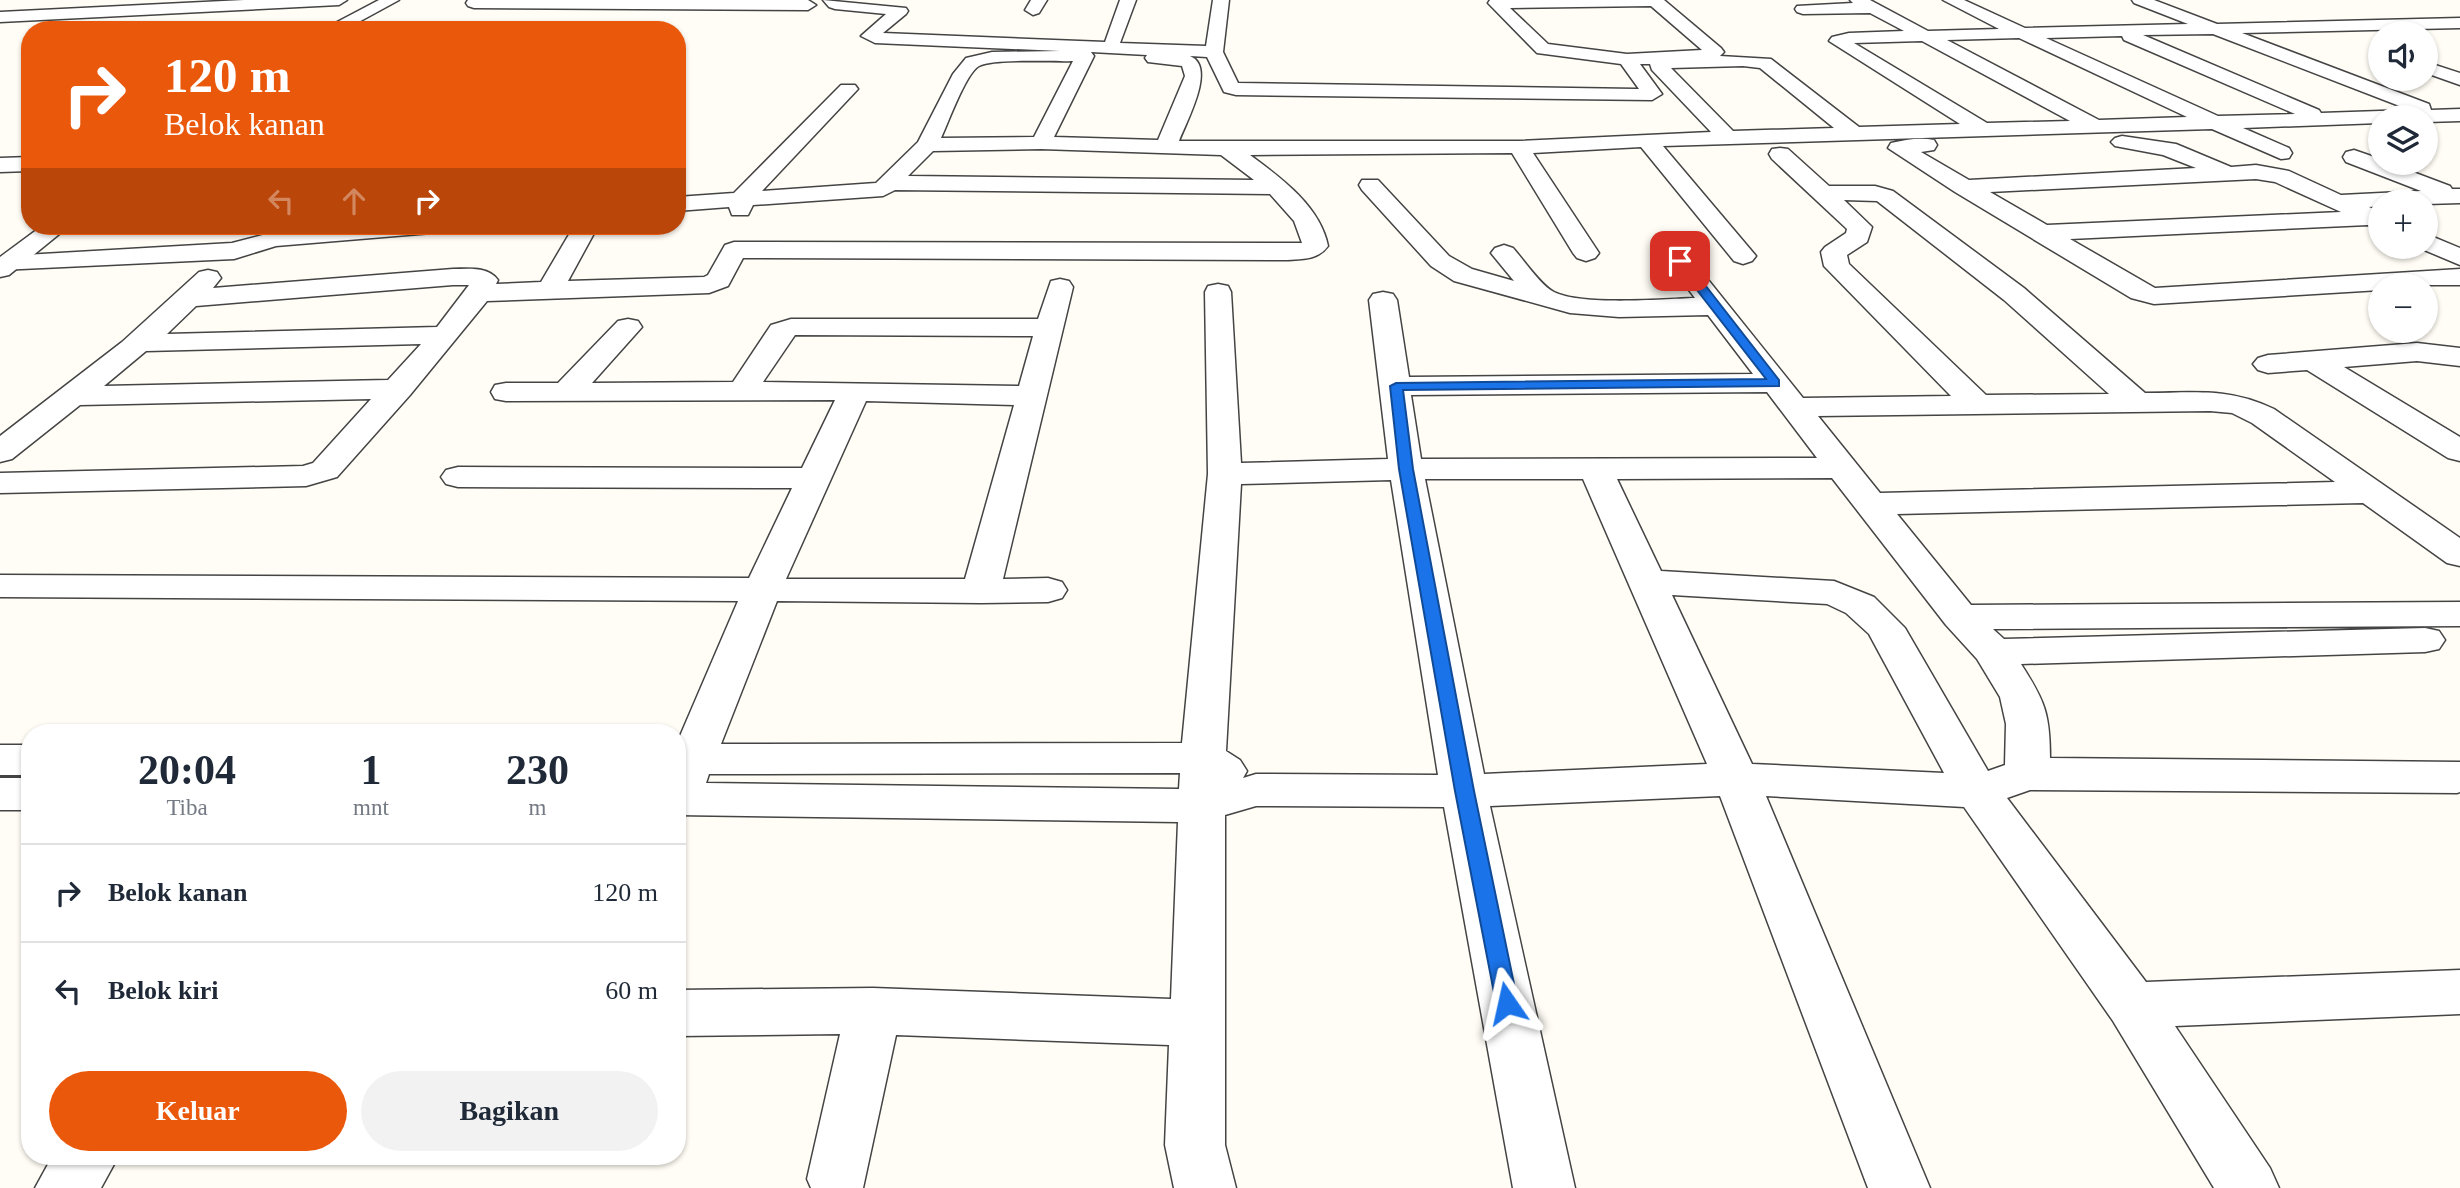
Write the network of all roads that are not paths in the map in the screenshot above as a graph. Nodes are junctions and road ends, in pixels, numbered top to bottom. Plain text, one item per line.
1 (9, 0) edge
2 (339, 0) edge
3 (391, 0) edge
4 (480, 0) edge
5 (831, 0) edge
6 (1128, 0) edge
7 (1221, 0) edge
8 (1655, 0) edge
9 (1951, 0) edge
10 (2140, 0) edge
11 (1865, 4) edge
12 (0, 5) edge
13 (256, 5) junction
14 (808, 5) dead end
15 (2355, 8) dead end
16 (156, 9) junction
17 (1803, 9) dead end
18 (2260, 9) dead end
19 (57, 15) junction
20 (0, 17) edge
21 (41, 21) edge
22 (131, 21) edge
23 (221, 21) edge
24 (318, 21) edge
25 (332, 21) edge
26 (2396, 21) edge
27 (2438, 23) edge
28 (2460, 23) edge
29 (2368, 25) edge
30 (2310, 27) junction
31 (21, 28) edge
32 (2215, 29) junction
33 (2118, 31) junction
34 (11, 32) dead end
35 (2022, 33) junction
36 (2438, 35) edge
37 (1925, 36) junction
38 (2449, 39) dead end
39 (1113, 41) dead end
40 (2357, 43) dead end
41 (1214, 52) junction
42 (1085, 56) junction
43 (1627, 59) junction
44 (2438, 71) edge
45 (2460, 79) edge
46 (848, 89) dead end
47 (2322, 118) junction
48 (2454, 118) edge
49 (2216, 123) junction
50 (2096, 127) junction
51 (1984, 131) junction
52 (1856, 135) junction
53 (1728, 137) junction
54 (2368, 137) dead end
55 (1647, 141) junction
56 (1041, 143) junction
57 (927, 145) junction
58 (1166, 146) junction
59 (1519, 147) junction
60 (1226, 149) junction
61 (2281, 153) dead end
62 (1780, 154) dead end
63 (2354, 157) dead end
64 (21, 164) edge
65 (0, 165) edge
66 (2227, 173) junction
67 (888, 183) junction
68 (1370, 185) dead end
69 (1276, 187) junction
70 (1964, 187) junction
71 (1823, 193) junction
72 (2457, 196) edge
73 (742, 198) junction
74 (2339, 201) junction
75 (686, 203) edge
76 (2368, 216) edge
77 (2368, 220) edge
78 (1926, 228) junction
79 (1860, 230) junction
80 (2043, 233) junction
81 (44, 235) edge
82 (284, 235) edge
83 (581, 235) edge
84 (251, 237) edge
85 (734, 250) junction
86 (1504, 253) dead end
87 (1586, 253) dead end
88 (1743, 256) dead end
89 (12, 257) edge
90 (1680, 261) dead end
91 (2460, 277) edge
92 (1060, 287) dead end
93 (550, 290) junction
94 (1219, 292) dead end
95 (479, 293) junction
96 (189, 298) junction
97 (1542, 298) junction
98 (1382, 299) dead end
99 (1717, 306) junction
100 (628, 327) dead end
101 (1049, 328) junction
102 (444, 335) junction
103 (136, 343) junction
104 (2460, 357) edge
105 (2312, 360) junction
106 (2268, 364) dead end
107 (1396, 386) junction
108 (399, 388) junction
109 (506, 391) dead end
110 (742, 391) junction
111 (855, 391) junction
112 (566, 392) junction
113 (1785, 395) junction
114 (72, 396) junction
115 (1031, 396) junction
116 (2136, 402) junction
117 (1979, 406) junction
118 (2460, 451) edge
119 (0, 452) edge
120 (1595, 468) junction
121 (1842, 468) junction
122 (1406, 469) junction
123 (1225, 474) junction
124 (458, 477) dead end
125 (815, 478) junction
126 (0, 483) edge
127 (2371, 492) junction
128 (1872, 504) junction
129 (2460, 555) edge
130 (1647, 582) junction
131 (0, 586) edge
132 (762, 590) junction
133 (1048, 590) dead end
134 (981, 591) junction
135 (2460, 614) edge
136 (1960, 617) junction
137 (2460, 639) edge
138 (1993, 652) junction
139 (0, 760) edge
140 (21, 760) edge
141 (686, 766) edge
142 (2028, 774) junction
143 (2457, 777) dead end
144 (686, 778) edge
145 (1735, 779) junction
146 (1202, 782) junction
147 (1464, 791) junction
148 (1977, 791) junction
149 (0, 794) edge
150 (21, 794) edge
151 (2460, 992) edge
152 (2132, 1005) junction
153 (873, 1011) junction
154 (686, 1013) edge
155 (1198, 1023) junction
156 (82, 1165) edge
157 (837, 1178) dead end
158 (66, 1188) edge
159 (1205, 1188) edge
160 (1545, 1188) edge
161 (1899, 1188) edge
162 (2248, 1188) edge

1 - 12 street
2 - 13 street
3 - 25 street
4 - 14 street
5 - 41 street
6 - 39 street
7 - 41 street
8 - 43 street
8 - 43 street
9 - 35 street
10 - 32 street
11 - 17 street
11 - 37 street
13 - 16 street
13 - 23 street
13 - 24 street
15 - 26 street
16 - 19 street
16 - 22 street
18 - 30 street
19 - 20 street
19 - 21 street
27 - 28 street
29 - 30 street
30 - 32 street
30 - 40 street
31 - 34 street
32 - 33 street
32 - 48 street
33 - 35 street
33 - 47 street
35 - 37 street
35 - 49 street
36 - 38 street
37 - 50 street
37 - 51 street
41 - 43 street
42 - 56 street
42 - 57 street
42 - 58 street
44 - 45 street
46 - 73 street
47 - 48 street
47 - 49 street
47 - 54 street
49 - 50 street
49 - 61 street
50 - 51 street
51 - 52 street
52 - 53 street
52 - 53 street
53 - 55 street
55 - 59 street
55 - 88 street
56 - 57 street
56 - 58 street
57 - 67 street
58 - 60 street
59 - 60 street
59 - 87 street
60 - 69 street
62 - 71 street
63 - 72 street
64 - 65 street
66 - 70 street
66 - 70 street
66 - 74 street
67 - 69 street
67 - 73 street
68 - 97 street
69 - 85 street
70 - 80 street
71 - 78 street
71 - 79 street
72 - 74 street
73 - 75 street
73 - 85 street
74 - 76 street
77 - 80 street
78 - 79 street
78 - 116 street
79 - 117 street
80 - 91 street
81 - 89 street
82 - 84 street
83 - 93 street
84 - 89 street
84 - 96 street
85 - 93 street
86 - 97 street
90 - 99 street
92 - 101 street
93 - 95 street
94 - 123 street
95 - 96 street
95 - 102 street
96 - 103 street
97 - 99 street
98 - 107 street
99 - 113 street
100 - 112 street
101 - 110 street
101 - 115 street
102 - 103 street
102 - 108 street
103 - 114 street
104 - 105 street
105 - 106 street
105 - 118 street
107 - 113 street
107 - 122 street
108 - 114 street
108 - 126 street
109 - 112 street
110 - 111 street
110 - 112 street
111 - 115 street
111 - 125 street
113 - 117 street
113 - 121 street
114 - 119 street
115 - 134 street
116 - 117 street
116 - 127 street
120 - 121 street
120 - 122 street
120 - 130 street
121 - 128 street
122 - 123 street
122 - 147 street
123 - 146 street
124 - 125 street
125 - 132 street
127 - 128 street
127 - 129 street
128 - 136 street
130 - 145 street
130 - 148 street
131 - 132 street
132 - 134 street
132 - 141 street
133 - 134 street
135 - 136 street
136 - 138 street
137 - 138 street
138 - 142 street
139 - 140 street
142 - 143 street
142 - 148 street
144 - 146 street
145 - 147 street
145 - 148 street
145 - 161 street
146 - 147 street
146 - 155 street
147 - 160 street
148 - 152 street
149 - 150 street
151 - 152 street
152 - 162 street
153 - 154 street
153 - 155 street
153 - 157 street
155 - 159 street
156 - 158 street

